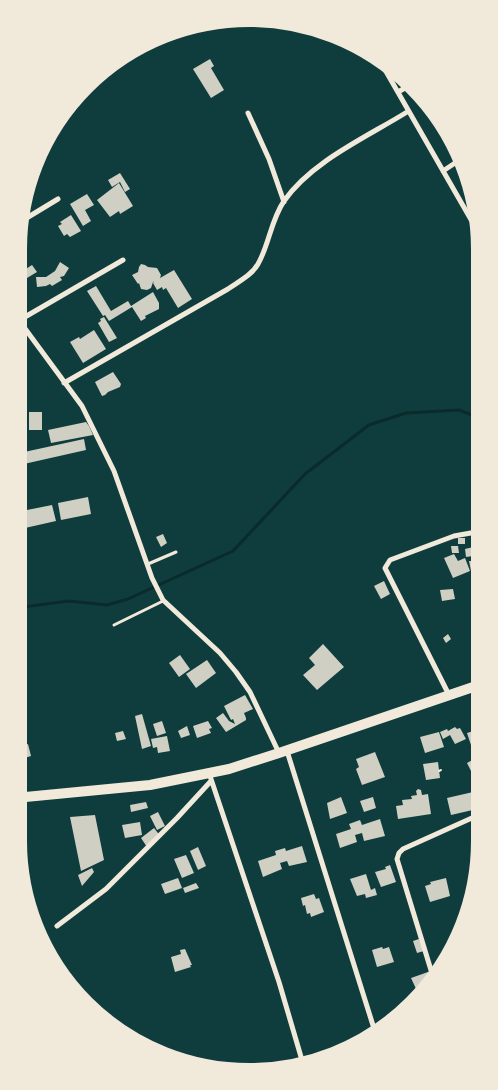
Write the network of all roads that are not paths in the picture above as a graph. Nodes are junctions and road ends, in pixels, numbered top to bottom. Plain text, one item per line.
1 (385, 69) edge
2 (406, 88) edge
3 (398, 92) junction
4 (407, 112) junction
5 (248, 113) dead end
6 (457, 162) edge
7 (443, 171) junction
8 (58, 199) dead end
9 (284, 202) junction
10 (26, 218) edge
11 (470, 218) joint
12 (472, 222) edge
13 (123, 260) dead end
14 (24, 317) edge
15 (24, 328) edge
16 (64, 382) junction
17 (474, 532) edge
18 (176, 552) dead end
19 (148, 564) junction
20 (163, 600) junction
21 (114, 625) dead end
22 (474, 690) edge
23 (449, 695) junction
24 (283, 752) junction
25 (210, 777) junction
26 (24, 797) edge
27 (474, 817) edge
28 (56, 926) dead end
29 (432, 972) edge
30 (374, 1028) edge
31 (302, 1060) edge

1 - 3 street
2 - 3 street
3 - 4 street
4 - 7 street
4 - 9 street
5 - 9 street
6 - 7 street
7 - 11 street
8 - 10 street
9 - 16 street
11 - 12 street
13 - 14 street
15 - 16 street
16 - 19 street
17 - 23 street
18 - 19 lane
19 - 20 street
20 - 21 lane
20 - 24 street
22 - 23 highway
23 - 24 highway
24 - 25 highway
24 - 30 street
25 - 26 highway
25 - 28 street
25 - 31 street
27 - 29 street

